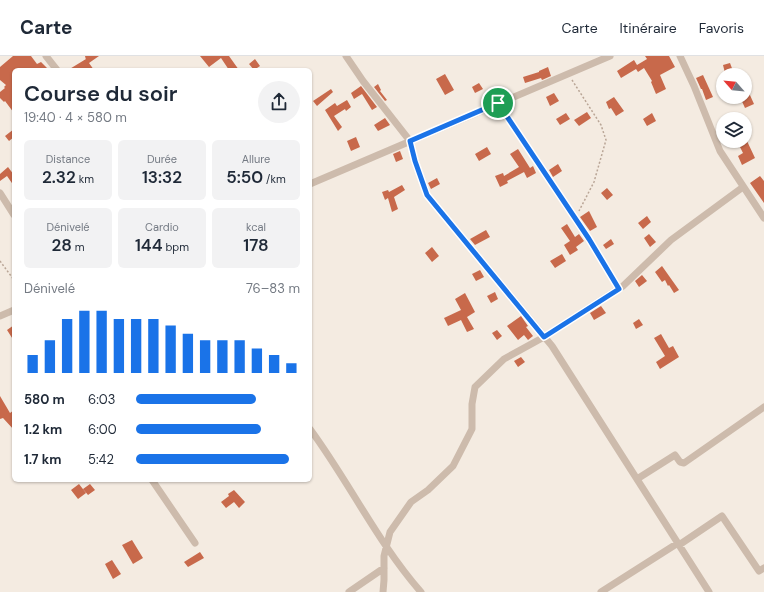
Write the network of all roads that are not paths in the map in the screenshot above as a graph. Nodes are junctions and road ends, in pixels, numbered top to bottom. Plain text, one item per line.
1 (46, 56) edge
2 (346, 56) edge
3 (610, 56) edge
4 (680, 56) edge
5 (55, 68) edge
6 (498, 103) junction
7 (410, 141) junction
8 (312, 183) edge
9 (743, 187) junction
10 (0, 193) edge
11 (12, 212) edge
12 (764, 218) edge
13 (619, 289) junction
14 (12, 311) edge
15 (0, 316) edge
16 (544, 337) junction
17 (764, 407) edge
18 (312, 433) edge
19 (637, 479) junction
20 (153, 482) edge
21 (196, 543) dead end
22 (678, 544) junction
23 (386, 546) junction
24 (384, 568) junction
25 (764, 568) edge
26 (349, 592) edge
27 (383, 592) edge
28 (421, 592) edge
29 (601, 592) edge
30 (709, 592) edge

1 - 5 street
2 - 7 street
3 - 6 street
4 - 9 street
6 - 7 street
6 - 13 street
7 - 8 street
7 - 16 street
9 - 12 street
9 - 13 street
10 - 11 street
13 - 16 street
14 - 15 street
16 - 19 street
16 - 23 street
17 - 19 street
18 - 23 street
19 - 22 street
20 - 21 street
22 - 25 street
22 - 29 street
22 - 30 street
23 - 24 street
23 - 28 street
24 - 26 street
24 - 27 street

